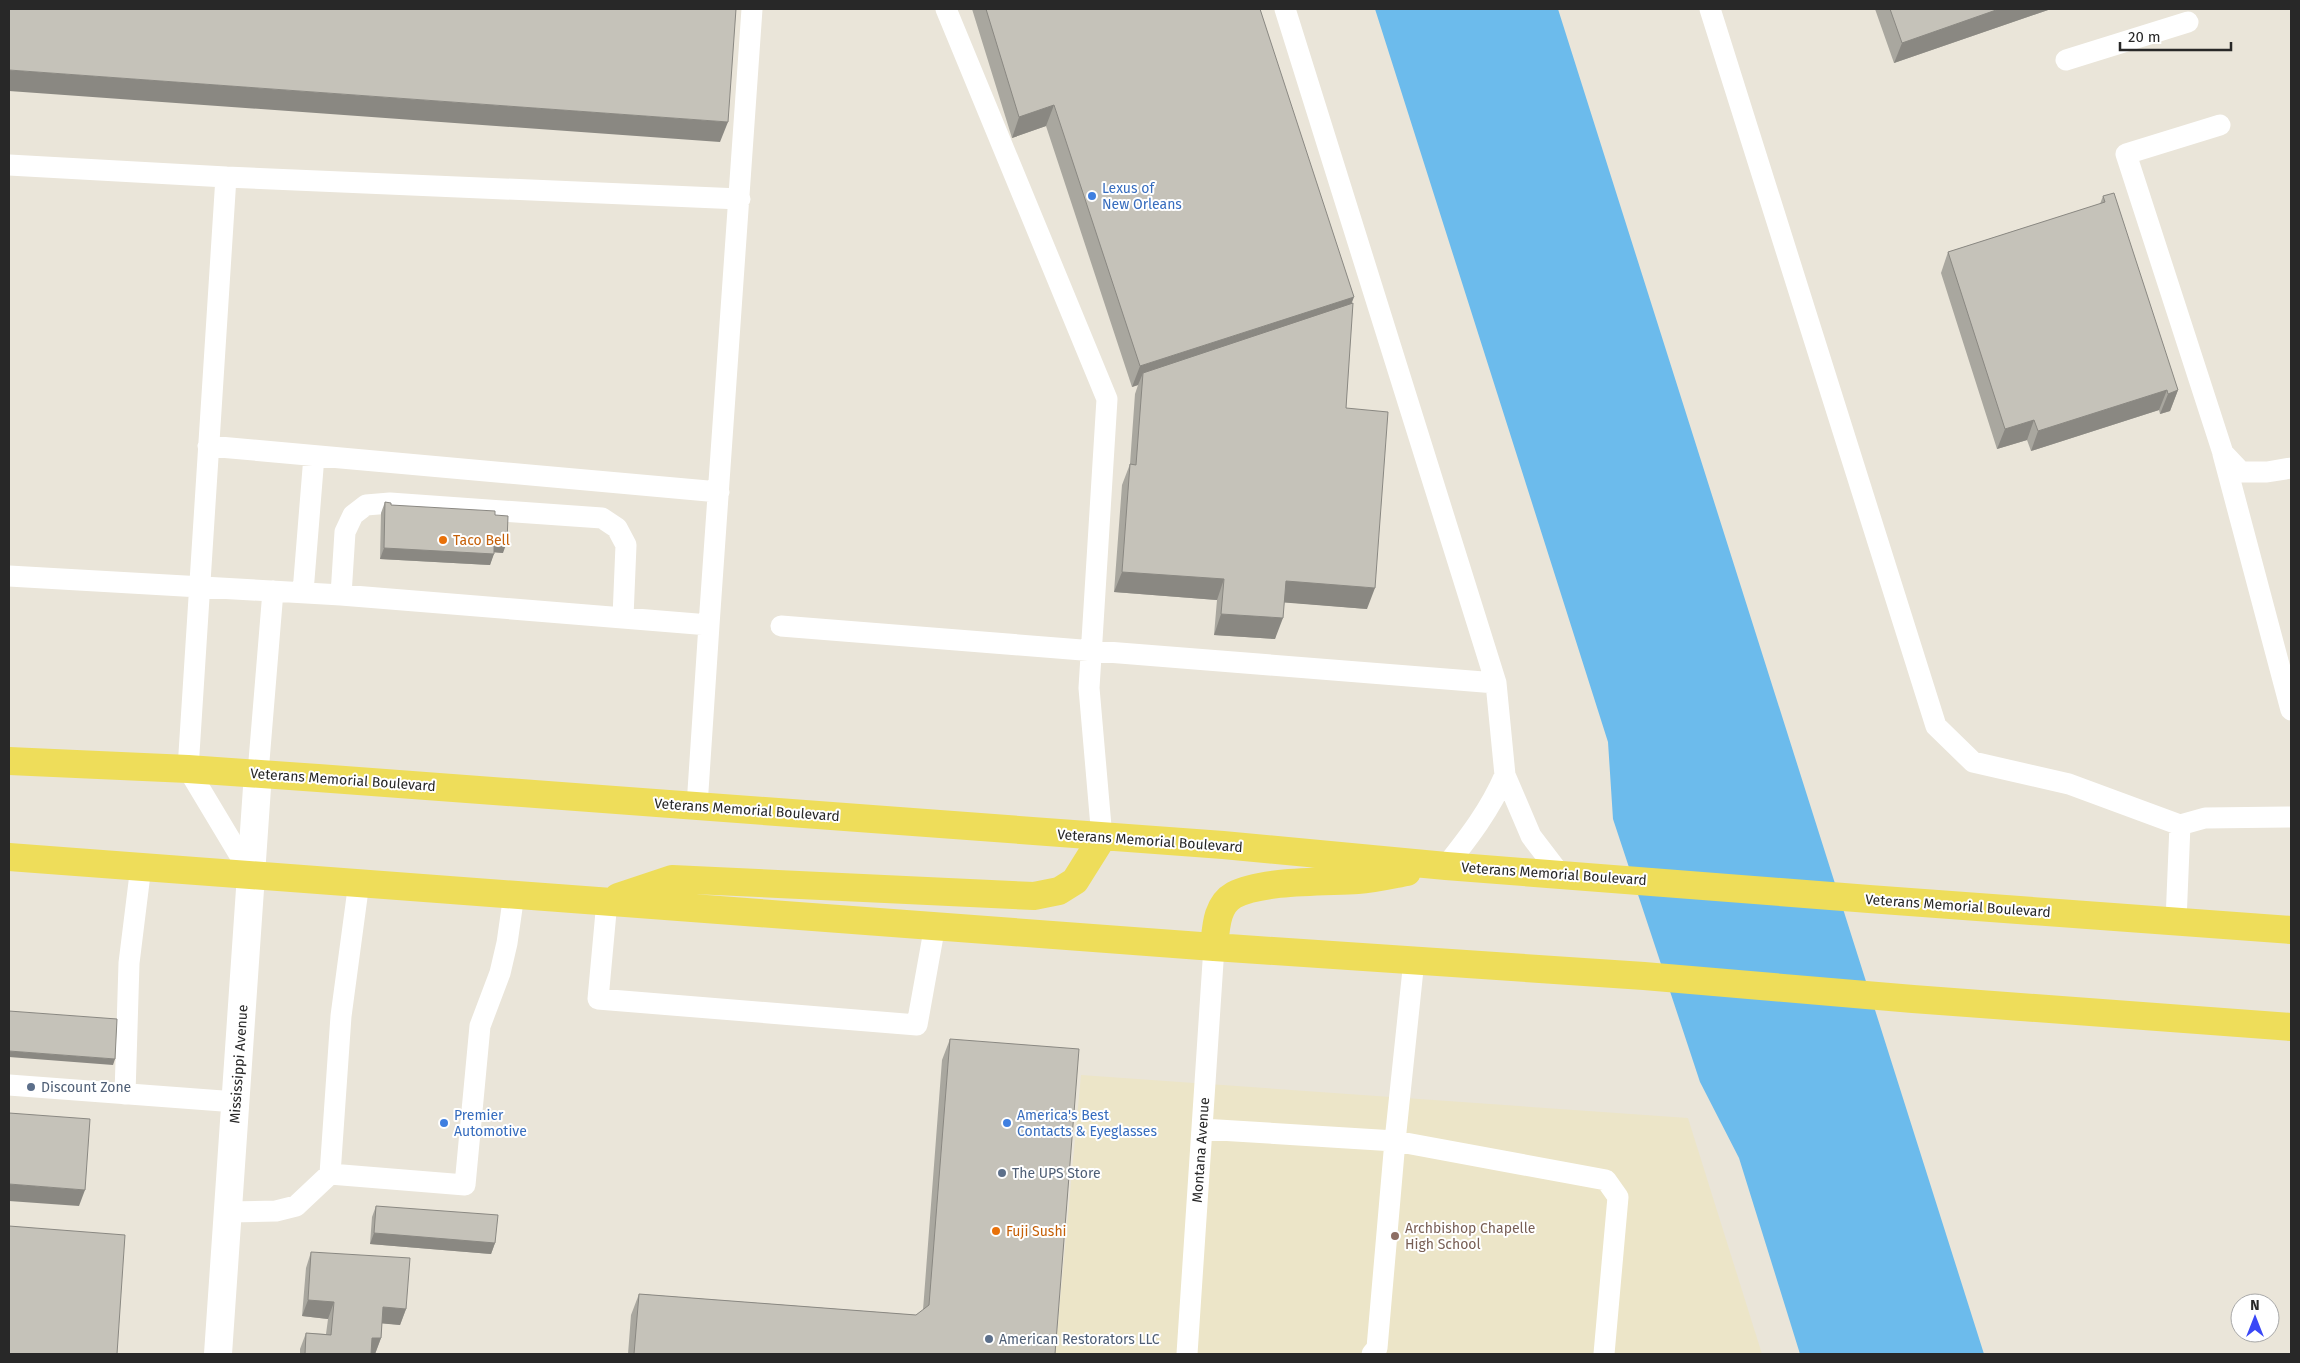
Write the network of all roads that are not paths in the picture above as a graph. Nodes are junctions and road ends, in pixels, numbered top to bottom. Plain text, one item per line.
1 (752, 9) edge
2 (946, 9) edge
3 (1285, 9) edge
4 (1710, 9) edge
5 (2188, 22) dead end
6 (2066, 60) dead end
7 (2220, 125) dead end
8 (9, 165) edge
9 (226, 177) junction
10 (740, 199) junction
11 (208, 446) junction
12 (2223, 453) junction
13 (314, 456) junction
14 (2291, 468) edge
15 (719, 492) junction
16 (9, 576) edge
17 (198, 587) junction
18 (273, 591) junction
19 (304, 592) junction
20 (341, 595) junction
21 (624, 617) junction
22 (709, 625) junction
23 (781, 626) dead end
24 (1092, 651) junction
25 (1496, 683) junction
26 (2291, 710) edge
27 (9, 761) edge
28 (188, 769) junction
29 (258, 773) junction
30 (1505, 775) junction
31 (697, 806) junction
32 (2291, 817) edge
33 (2180, 825) junction
34 (1102, 838) junction
35 (9, 857) edge
36 (141, 866) junction
37 (1446, 866) junction
38 (251, 874) junction
39 (1560, 874) junction
40 (360, 882) junction
41 (514, 894) junction
42 (607, 901) junction
43 (2176, 921) junction
44 (935, 926) junction
45 (2291, 930) edge
46 (1214, 946) junction
47 (1414, 960) junction
48 (2291, 1027) edge
49 (9, 1085) edge
50 (125, 1094) junction
51 (236, 1102) junction
52 (1202, 1129) junction
53 (1395, 1142) junction
54 (330, 1174) junction
55 (229, 1212) junction
56 (1381, 1352) edge
57 (218, 1354) edge
58 (1187, 1354) edge
59 (1604, 1354) edge

1 - 10 lane
2 - 24 lane
3 - 25 lane
4 - 33 lane
5 - 6 lane
7 - 12 lane
8 - 9 lane
9 - 10 lane
9 - 11 lane
10 - 15 lane
11 - 13 lane
11 - 17 lane
12 - 14 lane
12 - 26 lane
13 - 15 lane
13 - 19 lane
15 - 22 lane
16 - 17 lane
17 - 18 lane
17 - 28 lane
18 - 19 lane
18 - 29 lane
19 - 20 lane
20 - 21 lane
20 - 21 lane
21 - 22 lane
22 - 31 lane
23 - 24 lane
24 - 25 lane
24 - 34 lane
25 - 30 lane
27 - 28 main road, Veterans Memorial Boulevard
28 - 29 main road, Veterans Memorial Boulevard
28 - 38 lane
29 - 31 main road, Veterans Memorial Boulevard
29 - 38 street, Mississippi Avenue
30 - 37 lane
30 - 39 lane
31 - 34 main road, Veterans Memorial Boulevard
32 - 33 lane
33 - 43 lane
34 - 37 main road, Veterans Memorial Boulevard
34 - 42 main road
35 - 36 main road
36 - 38 main road
36 - 50 lane
37 - 39 main road, Veterans Memorial Boulevard
37 - 46 main road
38 - 40 main road
38 - 51 street, Mississippi Avenue
39 - 43 main road, Veterans Memorial Boulevard
40 - 41 main road
40 - 54 lane
41 - 42 main road
41 - 54 lane
42 - 44 main road
42 - 44 lane
43 - 45 main road, Veterans Memorial Boulevard
44 - 46 main road
46 - 47 main road
46 - 52 lane, Montana Avenue
47 - 48 main road
47 - 53 lane
49 - 50 lane
50 - 51 lane
51 - 55 street, Mississippi Avenue
52 - 53 lane
52 - 58 lane, Montana Avenue
53 - 56 lane
53 - 59 lane
54 - 55 lane
55 - 57 street, Mississippi Avenue

